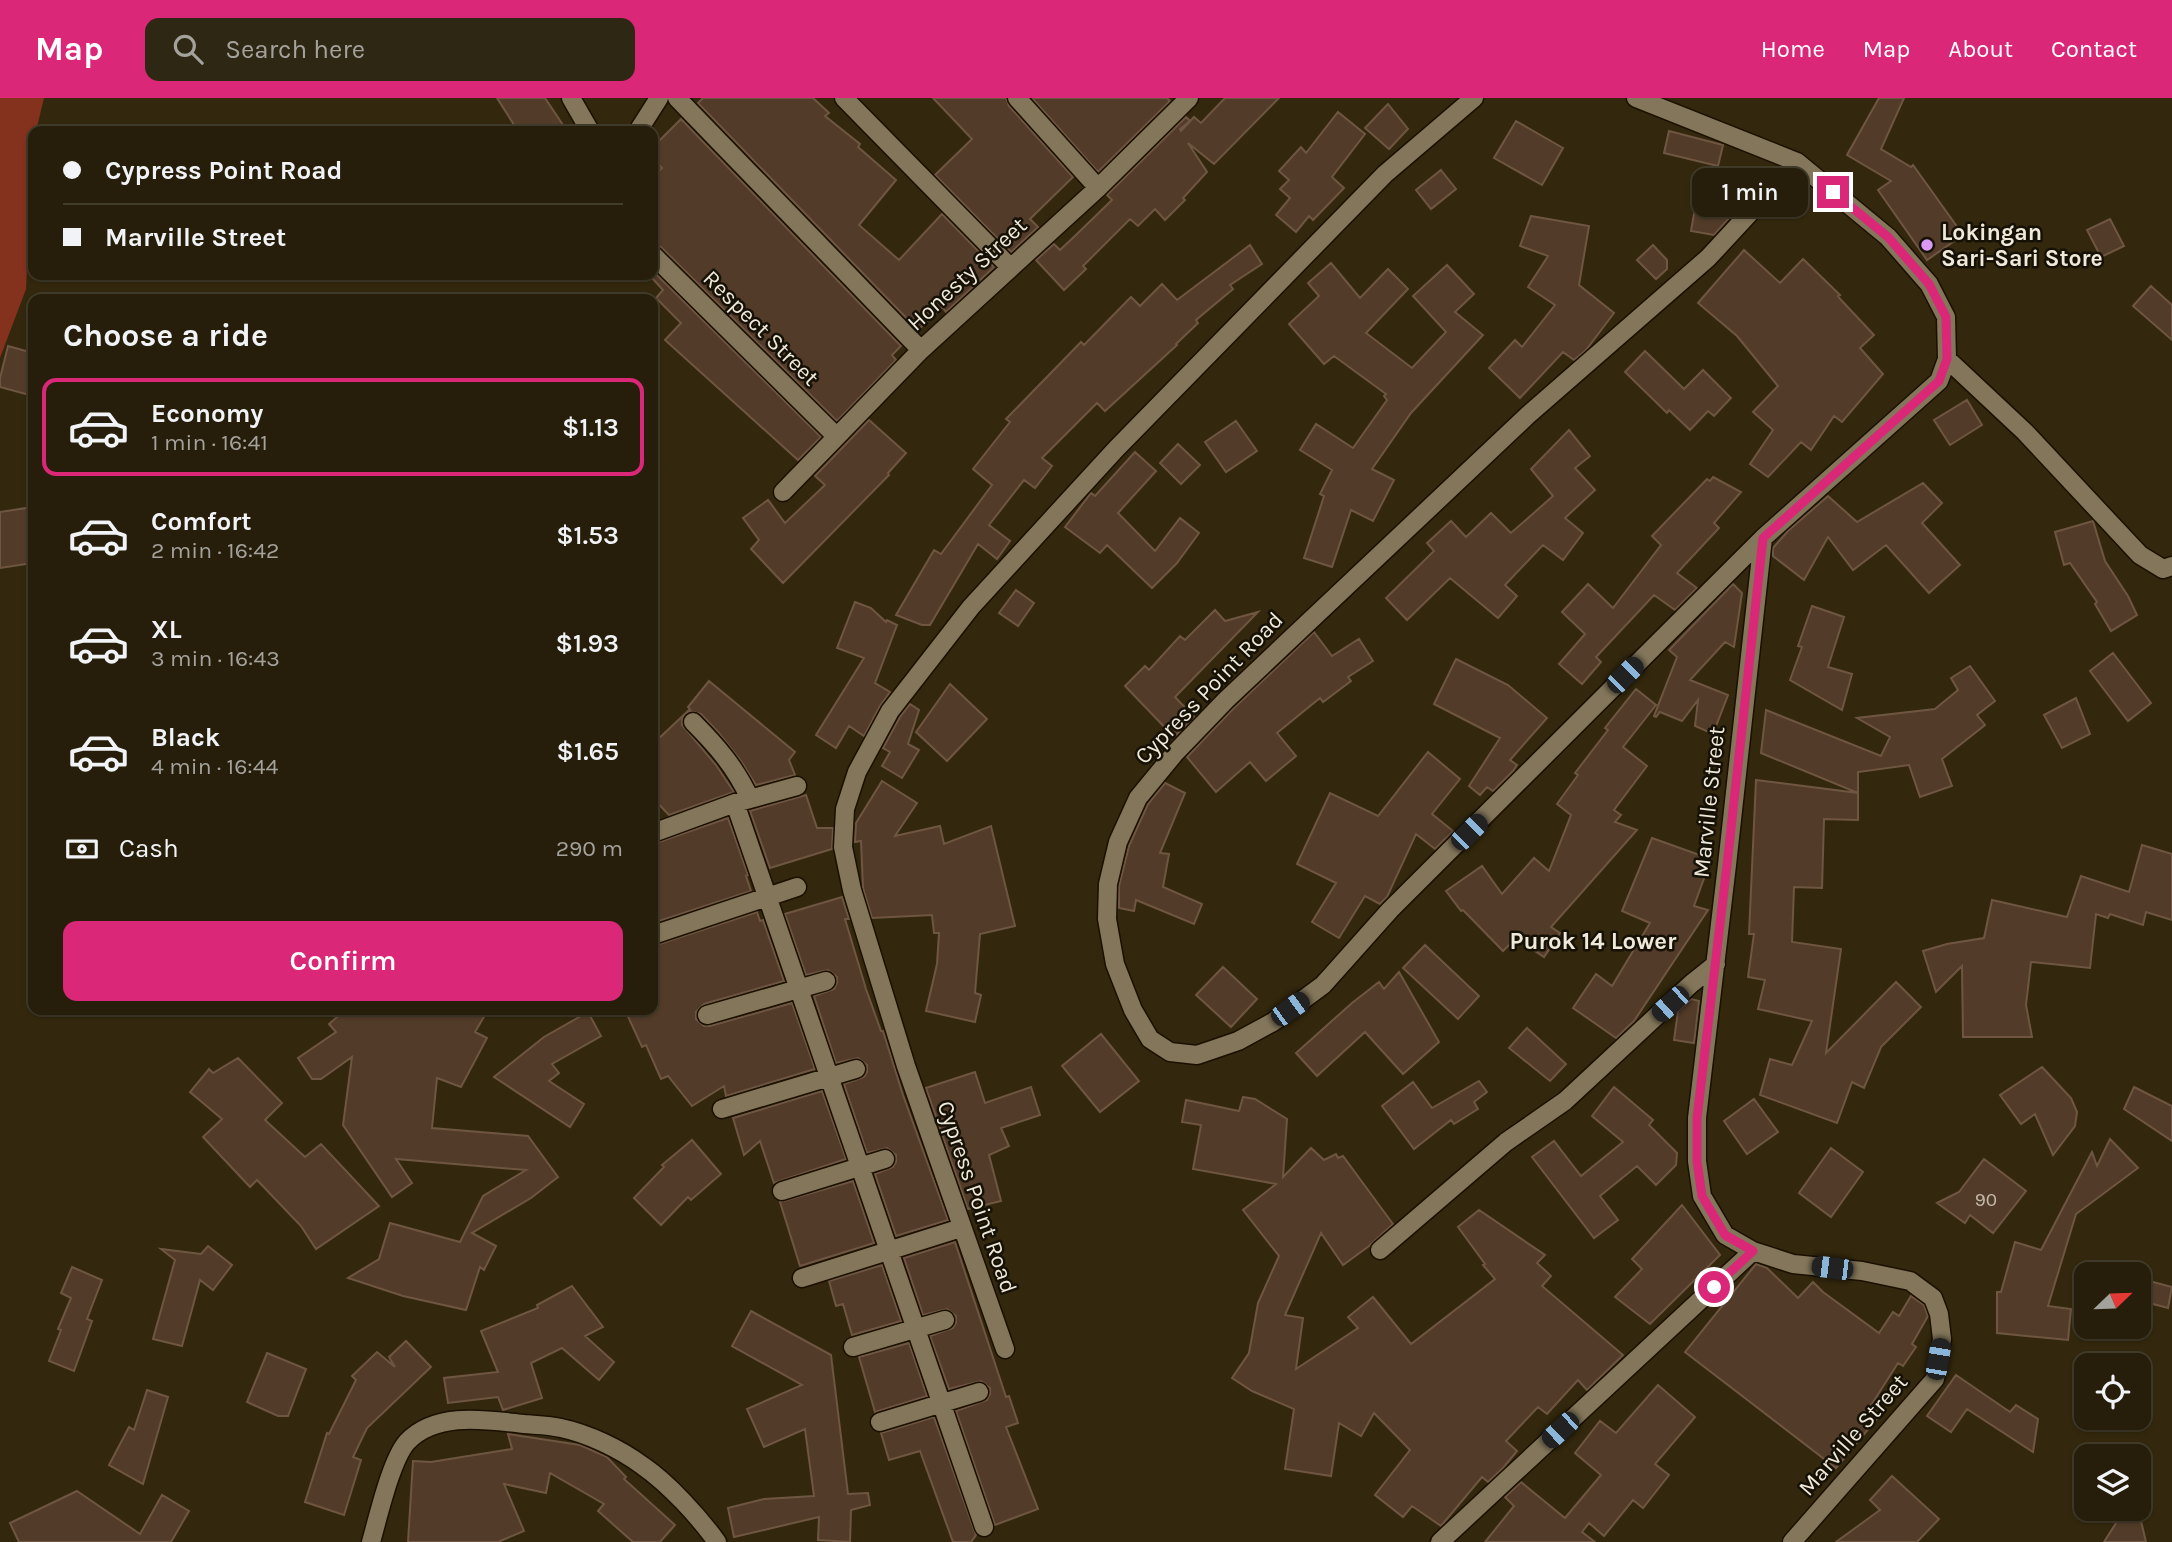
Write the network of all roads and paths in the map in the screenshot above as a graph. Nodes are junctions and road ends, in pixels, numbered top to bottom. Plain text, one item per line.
1 (571, 98) edge
2 (659, 98) edge
3 (677, 98) edge
4 (844, 98) edge
5 (1017, 98) edge
6 (1189, 98) edge
7 (1474, 98) edge
8 (1636, 98) edge
9 (586, 126) edge
10 (641, 126) edge
11 (1797, 162) junction
12 (1098, 188) junction
13 (658, 260) edge
14 (1010, 267) junction
15 (921, 350) junction
16 (1947, 359) junction
17 (836, 436) junction
18 (783, 492) dead end
19 (1763, 538) junction
20 (2172, 566) edge
21 (693, 722) dead end
22 (797, 786) dead end
23 (743, 801) junction
24 (658, 831) edge
25 (797, 887) dead end
26 (769, 896) junction
27 (658, 933) edge
28 (1716, 964) junction
29 (826, 981) dead end
30 (800, 988) junction
31 (707, 1016) dead end
32 (856, 1069) dead end
33 (830, 1078) junction
34 (722, 1109) dead end
35 (886, 1159) dead end
36 (861, 1167) junction
37 (782, 1191) dead end
38 (961, 1228) junction
39 (1380, 1250) dead end
40 (889, 1251) junction
41 (1753, 1251) junction
42 (802, 1278) dead end
43 (946, 1320) dead end
44 (916, 1329) junction
45 (853, 1347) dead end
46 (1005, 1349) dead end
47 (979, 1392) dead end
48 (941, 1403) junction
49 (880, 1422) dead end
50 (984, 1527) dead end
51 (371, 1542) edge
52 (717, 1542) edge
53 (1440, 1542) edge
54 (1792, 1542) edge

1 - 9 street
2 - 10 street
3 - 15 street
4 - 14 street
5 - 12 street
6 - 12 street, Honesty Street
7 - 38 street, Cypress Point Road
8 - 11 street
11 - 16 street
11 - 19 street, Cypress Point Road
12 - 14 street, Honesty Street
13 - 17 street, Respect Street
14 - 15 street, Honesty Street
15 - 17 street, Honesty Street
16 - 19 street
16 - 20 street
17 - 18 street, Honesty Street
19 - 28 street, Marville Street
21 - 23 street
22 - 23 street
23 - 24 street
23 - 26 street
25 - 26 street
26 - 27 street
26 - 30 street
28 - 39 street
28 - 41 street, Marville Street
29 - 30 street
30 - 31 street
30 - 33 street
32 - 33 street
33 - 34 street
33 - 36 street
35 - 36 street
36 - 37 street
36 - 40 street
38 - 40 street
38 - 46 street, Cypress Point Road
40 - 42 street
40 - 44 street
41 - 53 street
41 - 54 street, Marville Street
43 - 44 street
44 - 45 street
44 - 48 street
47 - 48 street
48 - 49 street
48 - 50 street
51 - 52 street

